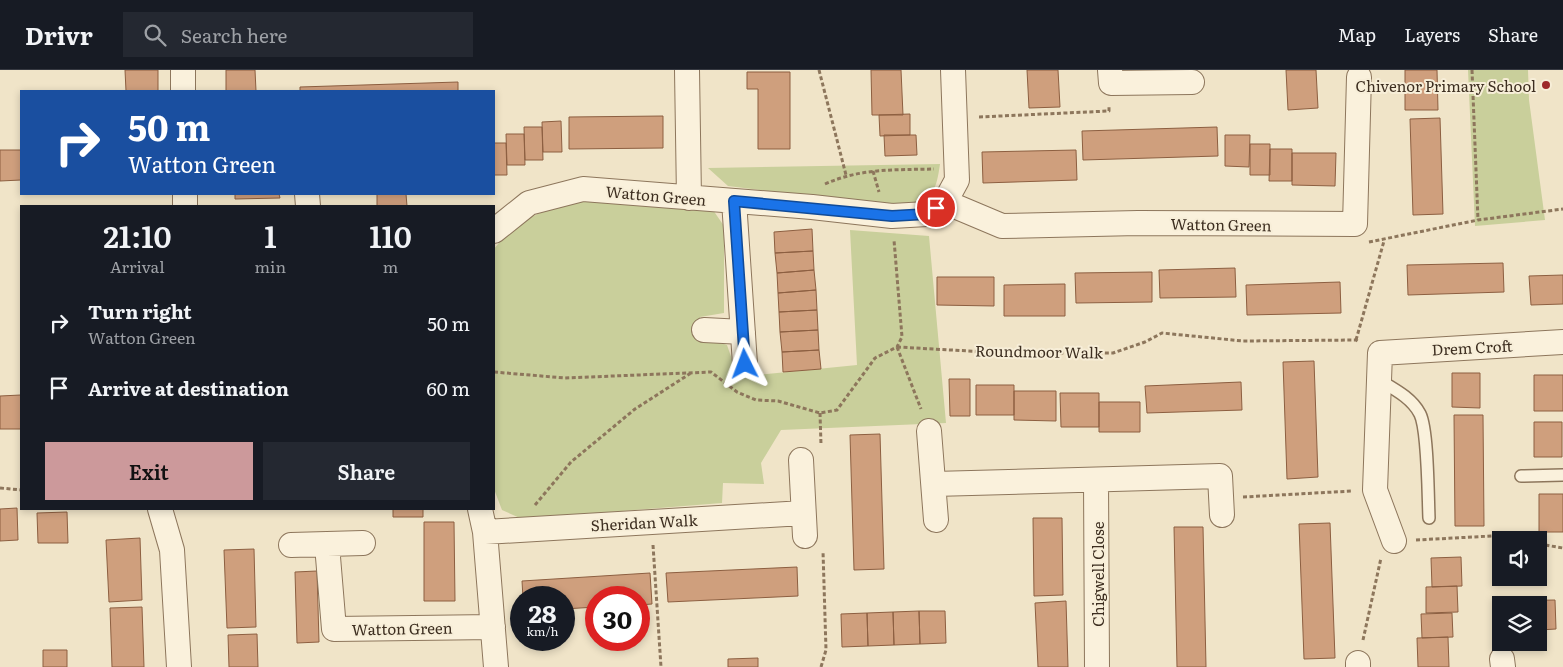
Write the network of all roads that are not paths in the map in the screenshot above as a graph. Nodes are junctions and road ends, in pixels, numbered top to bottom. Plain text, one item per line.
1 (183, 70) edge
2 (687, 70) edge
3 (953, 70) edge
4 (1110, 77) edge
5 (1358, 77) dead end
6 (1192, 82) dead end
7 (183, 90) edge
8 (689, 198) junction
9 (734, 201) junction
10 (945, 202) junction
11 (495, 230) edge
12 (704, 330) dead end
13 (743, 332) junction
14 (1563, 342) edge
15 (745, 364) dead end
16 (1379, 380) junction
17 (929, 431) road end
18 (801, 460) dead end
19 (1563, 475) edge
20 (1521, 476) dead end
21 (1096, 480) junction
22 (934, 484) junction
23 (1221, 507) road end
24 (160, 510) edge
25 (480, 510) edge
26 (1429, 518) dead end
27 (936, 520) dead end
28 (485, 532) junction
29 (1394, 541) road end
30 (363, 543) dead end
31 (291, 545) dead end
32 (327, 545) junction
33 (493, 626) junction
34 (179, 667) edge
35 (496, 667) edge
36 (1097, 667) edge

1 - 7 street
2 - 8 street
3 - 10 street, Watton Green
4 - 6 street
5 - 10 street, Watton Green
8 - 9 street, Watton Green
8 - 11 street, Watton Green
9 - 10 street, Watton Green
9 - 13 street
12 - 13 street
13 - 15 street
14 - 16 street, Drem Croft
16 - 26 lane
16 - 29 street
17 - 22 street
18 - 28 street, Sheridan Walk
19 - 20 lane
21 - 22 street
21 - 23 street
21 - 36 street, Chigwell Close
22 - 27 street
24 - 34 street
25 - 28 street
28 - 33 street
30 - 32 street
31 - 32 street
32 - 33 street, Watton Green
33 - 35 street

